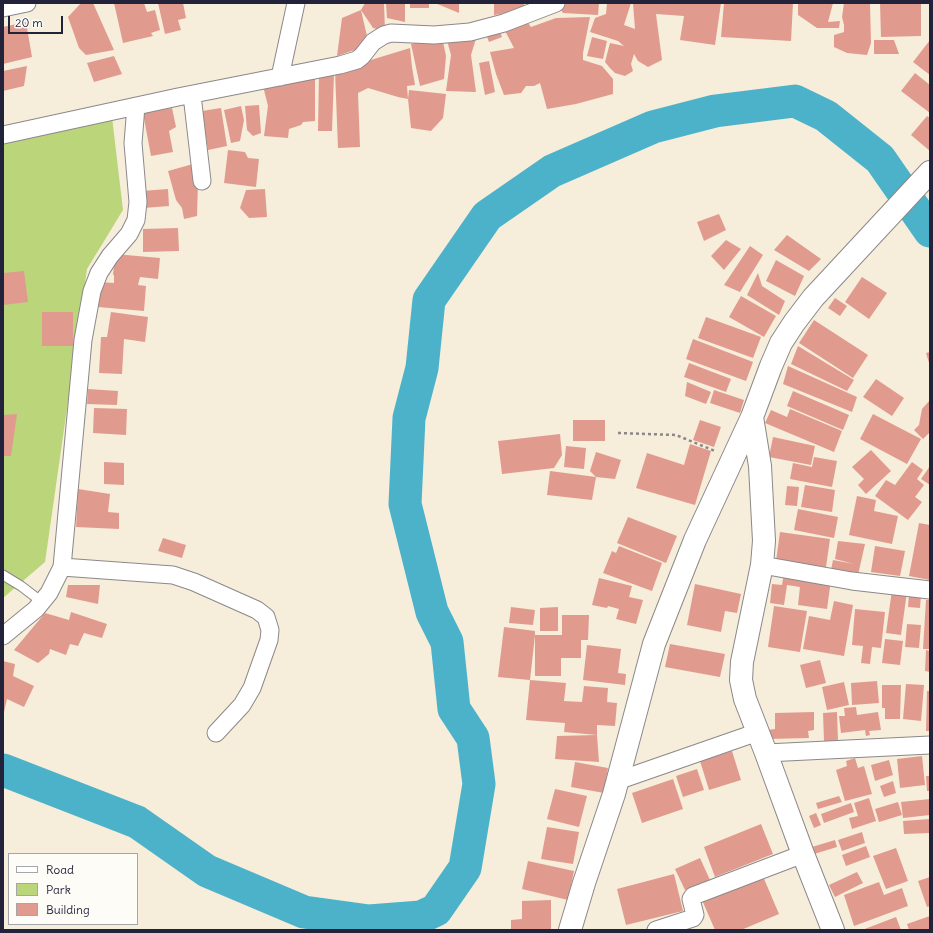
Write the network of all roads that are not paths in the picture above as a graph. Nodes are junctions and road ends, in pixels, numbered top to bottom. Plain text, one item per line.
1 (27, 3) edge
2 (296, 3) edge
3 (556, 3) edge
4 (3, 8) edge
5 (280, 77) junction
6 (192, 95) junction
7 (136, 106) junction
8 (3, 135) edge
9 (930, 172) edge
10 (202, 181) dead end
11 (752, 417) junction
12 (762, 565) junction
13 (62, 567) junction
14 (3, 575) edge
15 (930, 590) edge
16 (42, 602) junction
17 (3, 636) edge
18 (758, 732) junction
19 (216, 733) dead end
20 (930, 744) edge
21 (766, 753) junction
22 (617, 781) junction
23 (803, 854) junction
24 (570, 930) edge
25 (656, 930) edge
26 (833, 930) edge

1 - 4 street
2 - 5 street
3 - 5 street
5 - 6 street
6 - 7 street
6 - 10 street
7 - 8 street
7 - 13 street
9 - 11 street
11 - 12 street
11 - 22 street
12 - 15 street
12 - 18 street
13 - 16 street
13 - 19 street
14 - 16 lane
16 - 17 street
18 - 21 street
18 - 22 street
20 - 21 street
21 - 23 street
22 - 24 street
23 - 25 street
23 - 26 street

